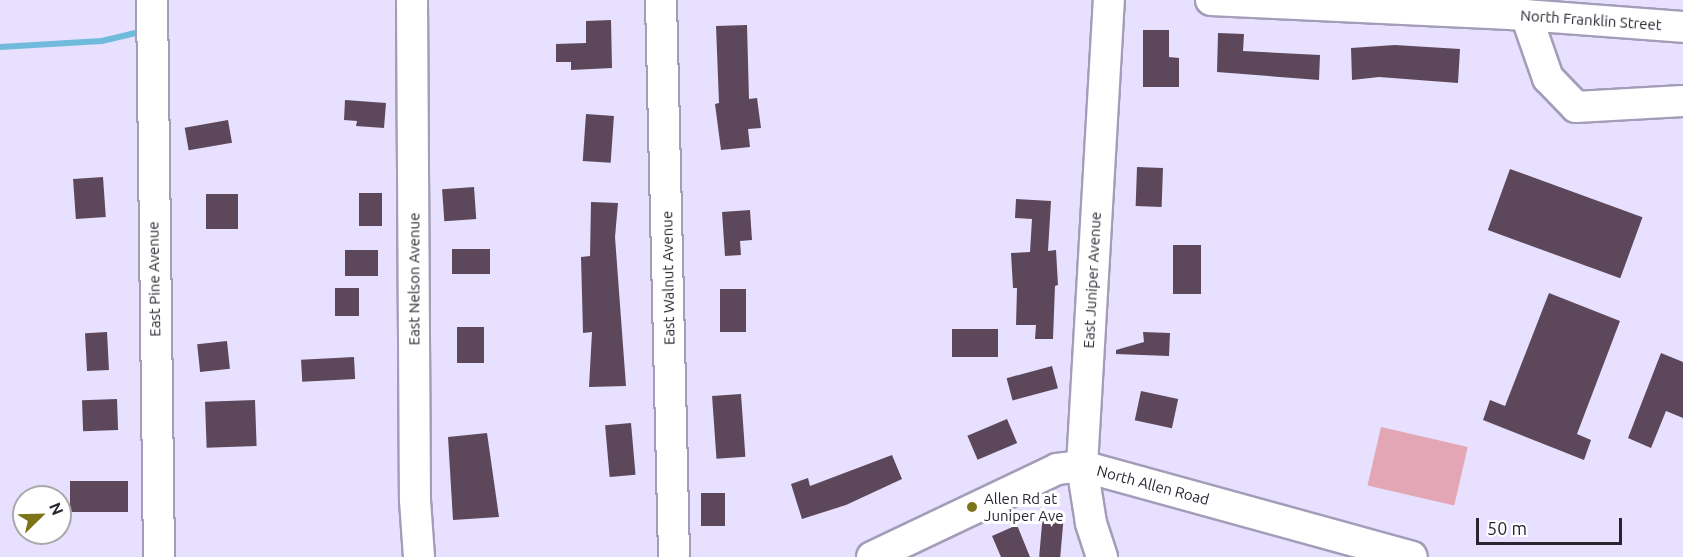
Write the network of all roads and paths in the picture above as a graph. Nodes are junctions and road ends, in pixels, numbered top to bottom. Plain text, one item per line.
1 (152, 0) edge
2 (412, 0) edge
3 (661, 0) edge
4 (1108, 0) edge
5 (1211, 0) edge
6 (1517, 10) edge
7 (1683, 27) edge
8 (1683, 101) edge
9 (1082, 466) junction
10 (159, 557) edge
11 (419, 557) edge
12 (674, 557) edge
13 (872, 557) edge
14 (1101, 557) edge
15 (1412, 557) edge

1 - 10 street, East Pine Avenue
2 - 11 street, East Nelson Avenue
3 - 12 street, East Walnut Avenue
4 - 9 street, East Juniper Avenue
5 - 6 street, North Franklin Street
6 - 7 street, North Franklin Street
6 - 8 street
9 - 13 street, North Allen Road
9 - 14 street, East Juniper Avenue
9 - 15 street, North Allen Road

